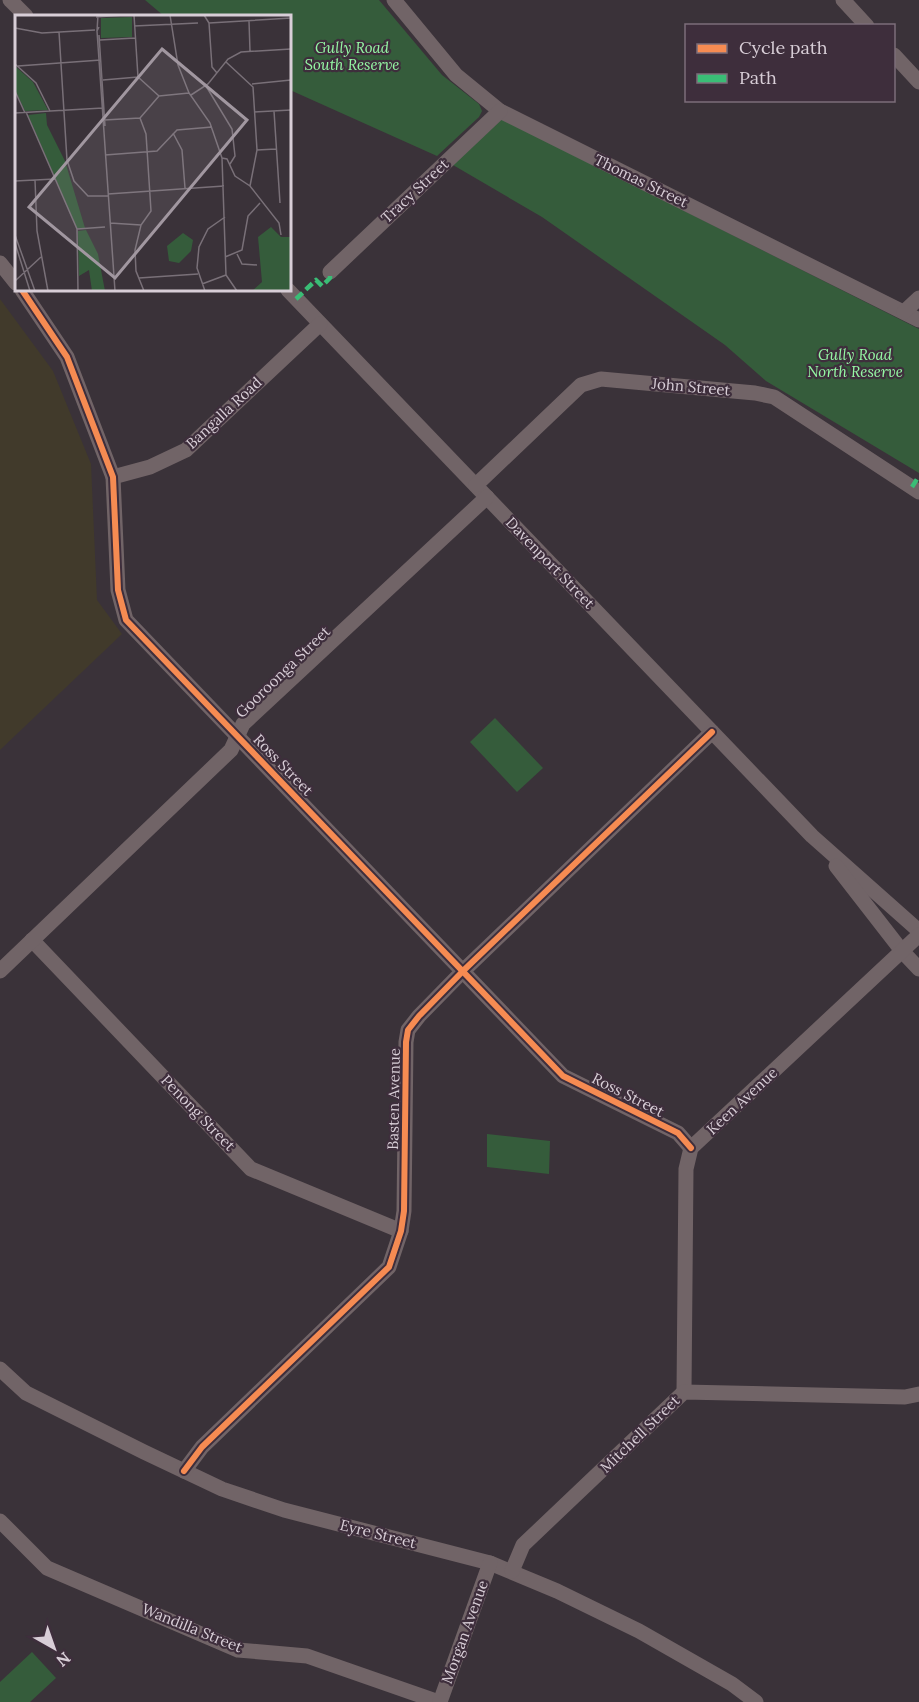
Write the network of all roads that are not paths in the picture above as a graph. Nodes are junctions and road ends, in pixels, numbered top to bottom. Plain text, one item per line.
1 (10, 0) edge
2 (394, 0) edge
3 (843, 0) edge
4 (25, 15) edge
5 (865, 24) edge
6 (895, 56) edge
7 (919, 82) edge
8 (500, 111) junction
9 (0, 263) edge
10 (330, 272) dead end
11 (15, 282) edge
12 (23, 291) edge
13 (289, 291) edge
14 (919, 298) edge
15 (904, 312) junction
16 (919, 320) edge
17 (320, 324) junction
18 (112, 477) junction
19 (481, 491) junction
20 (919, 492) edge
21 (712, 732) junction
22 (237, 735) junction
23 (812, 836) junction
24 (919, 933) edge
25 (32, 940) junction
26 (902, 951) junction
27 (919, 969) edge
28 (0, 971) edge
29 (463, 971) junction
30 (691, 1148) junction
31 (401, 1231) junction
32 (0, 1369) edge
33 (684, 1392) junction
34 (919, 1394) edge
35 (184, 1471) junction
36 (0, 1521) edge
37 (490, 1563) junction
38 (512, 1571) junction
39 (440, 1702) edge
40 (756, 1702) edge

1 - 4 street
2 - 8 street, Thomas Street
3 - 5 street
6 - 7 street
8 - 10 street, Tracy Street
8 - 15 street, Thomas Street
9 - 11 street
12 - 18 street, Ross Street
13 - 17 street, Davenport Street
14 - 15 street
15 - 16 street, Thomas Street
17 - 18 street, Bangalla Road
17 - 19 street, Davenport Street
18 - 22 street, Ross Street
19 - 20 street, John Street
19 - 21 street, Davenport Street
19 - 22 street, Gooroonga Street
21 - 23 street, Davenport Street
21 - 29 street, Basten Avenue
22 - 25 street, Gooroonga Street
22 - 29 street, Ross Street
23 - 24 street
23 - 26 street
24 - 26 street, Keen Avenue
25 - 28 street, Gooroonga Street
25 - 31 street, Penong Street
26 - 27 street
26 - 30 street, Keen Avenue
29 - 30 street, Ross Street
29 - 31 street, Basten Avenue
30 - 33 street
31 - 35 street, Basten Avenue
32 - 35 street, Eyre Street
33 - 34 street, Mitchell Street
33 - 38 street, Mitchell Street
35 - 37 street, Eyre Street
36 - 39 street, Wandilla Street
37 - 38 street, Eyre Street
37 - 39 street, Morgan Avenue
38 - 40 street, Eyre Street

